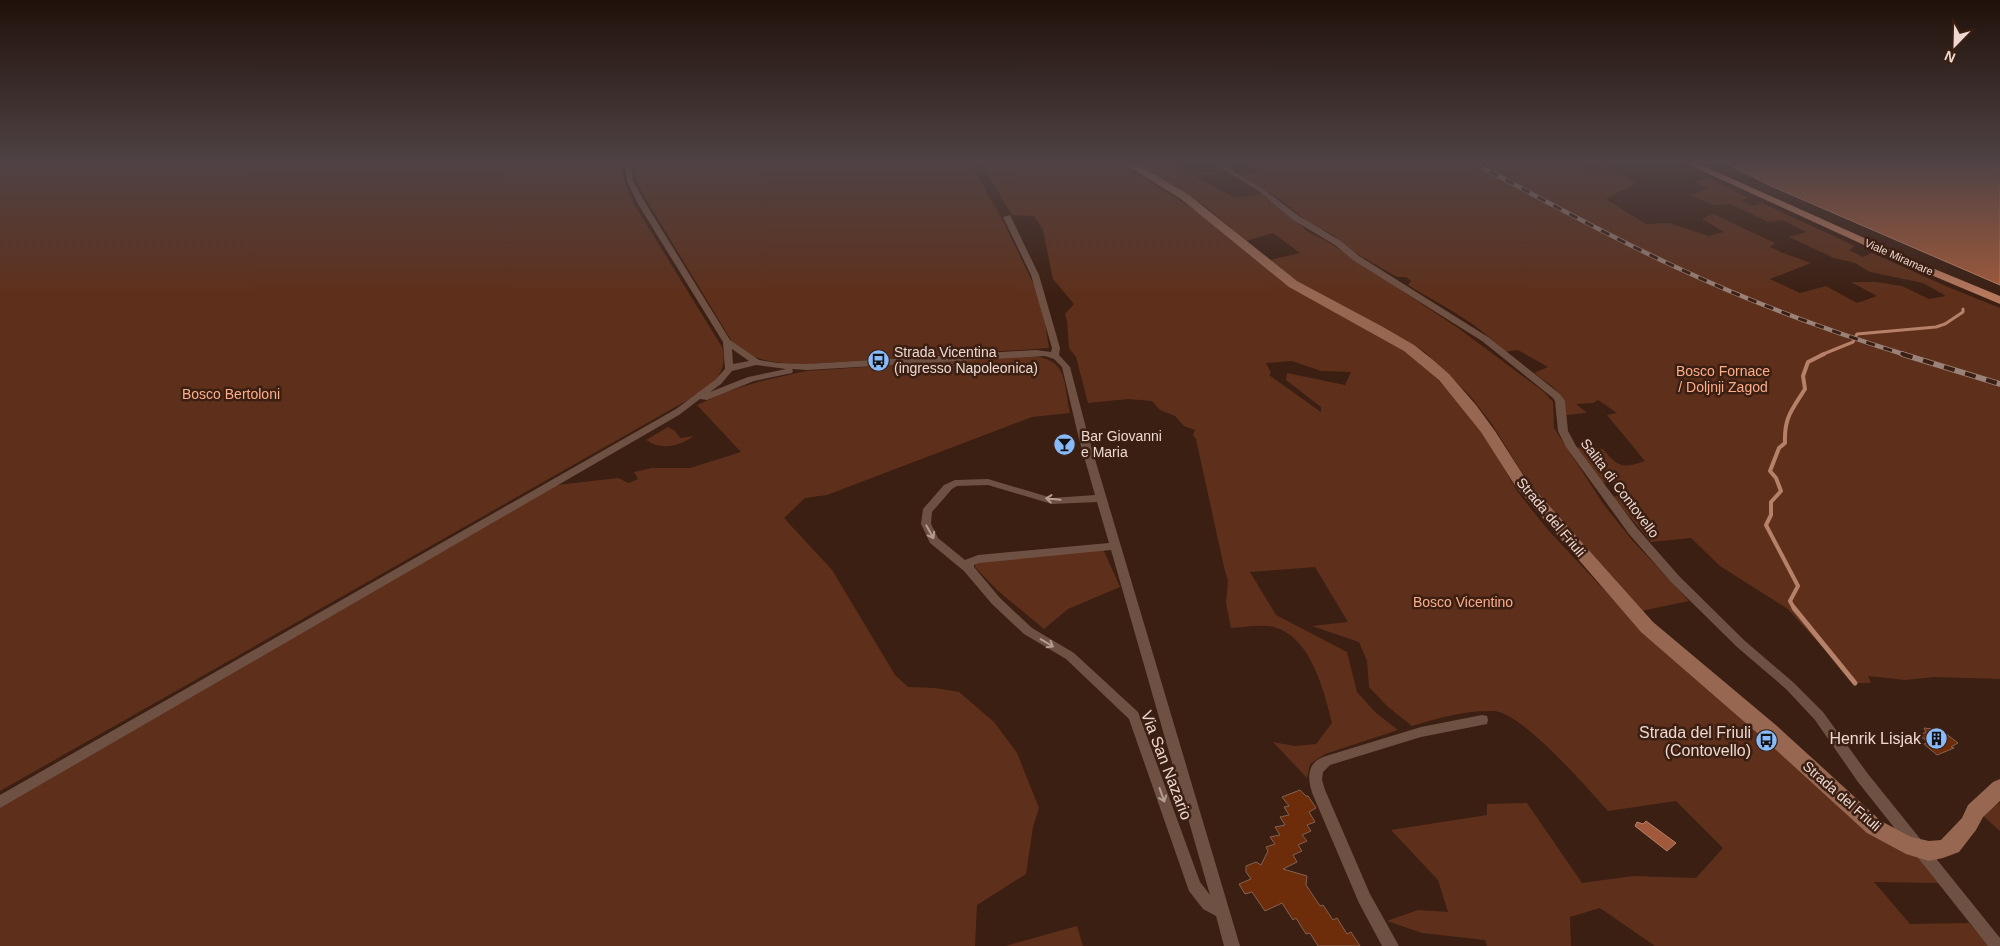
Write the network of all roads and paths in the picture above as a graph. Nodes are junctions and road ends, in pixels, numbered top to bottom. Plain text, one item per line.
1 (644, 207) edge
2 (1198, 207) edge
3 (1283, 207) edge
4 (1788, 207) edge
5 (1007, 217) dead end
6 (2000, 300) edge
7 (727, 342) junction
8 (1056, 356) junction
9 (756, 362) junction
10 (807, 367) junction
11 (729, 369) junction
12 (751, 379) junction
13 (676, 412) junction
14 (1101, 498) junction
15 (1115, 546) junction
16 (968, 568) junction
17 (1482, 720) dead end
18 (2000, 788) edge
19 (0, 802) edge
20 (1919, 849) junction
21 (1222, 911) junction
22 (1232, 946) edge
23 (1390, 946) edge
24 (1997, 946) edge

1 - 7 street
2 - 20 main road, Strada del Friuli
3 - 20 street, Salita di Contovello
4 - 6 main road, Viale Miramare
5 - 8 street
7 - 9 street
7 - 11 street
8 - 10 street
8 - 14 street, Via San Nazario
9 - 10 street
9 - 11 street
9 - 12 street
10 - 12 street
11 - 12 street
11 - 13 street
12 - 13 street
13 - 19 street
14 - 15 street, Via San Nazario
14 -> 16 street, Via San Nazario
15 - 16 street
15 - 21 street, Via San Nazario
16 -> 21 street, Via San Nazario
17 - 23 street
18 - 20 main road
20 - 24 street, Salita di Contovello
21 - 22 street, Via San Nazario

